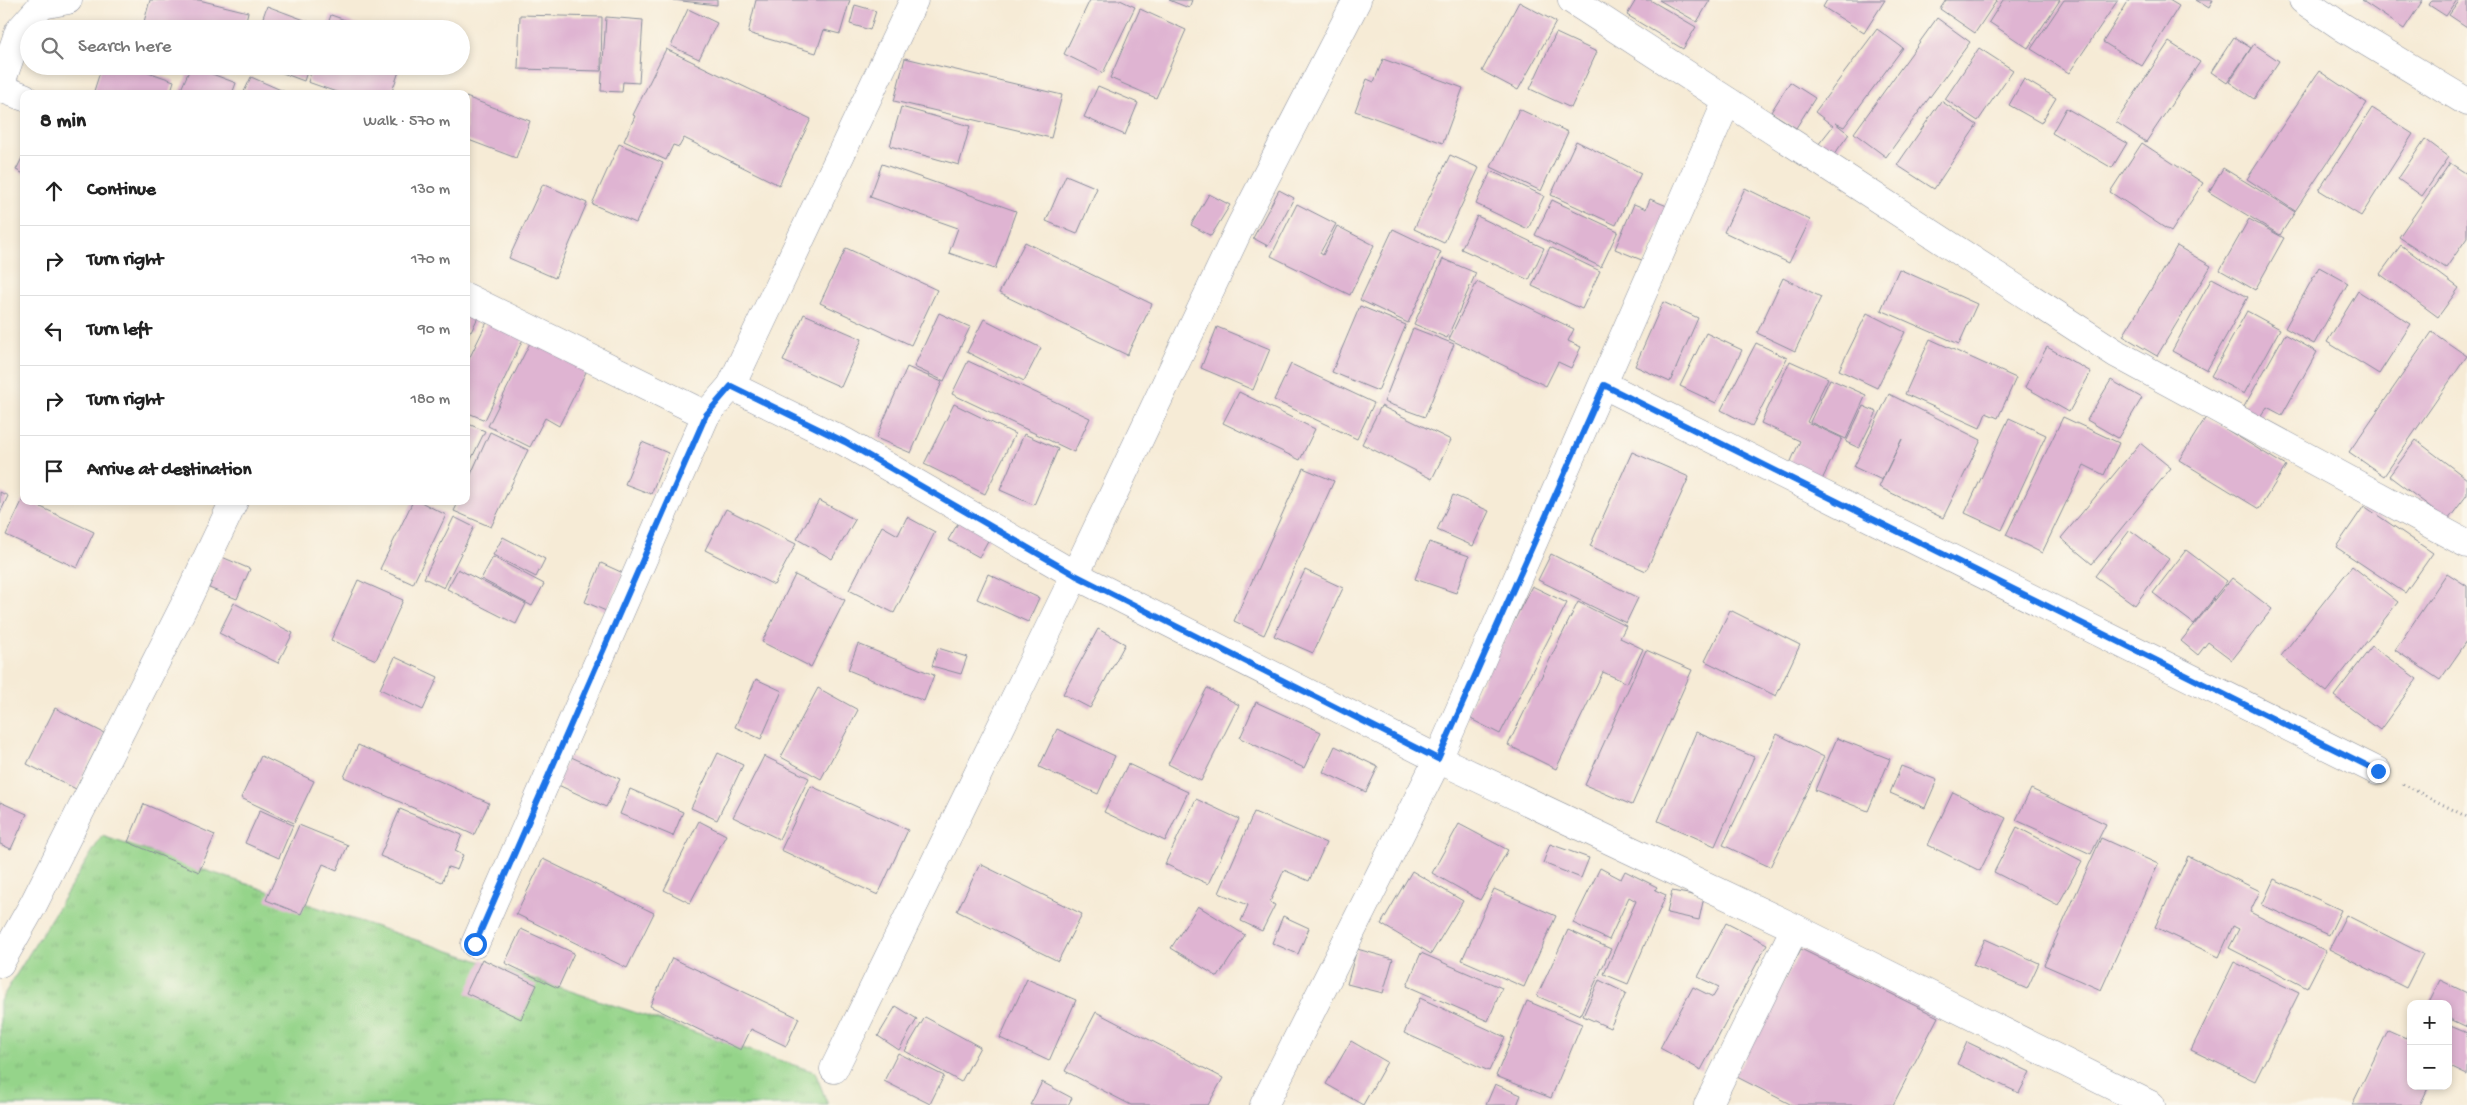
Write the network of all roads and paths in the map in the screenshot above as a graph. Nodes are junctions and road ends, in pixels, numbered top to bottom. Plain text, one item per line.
1 (68, 0) edge
2 (914, 0) edge
3 (1357, 0) edge
4 (1572, 0) edge
5 (2303, 0) edge
6 (29, 20) edge
7 (20, 30) edge
8 (0, 87) edge
9 (20, 95) edge
10 (1727, 101) junction
11 (2467, 102) edge
12 (470, 299) edge
13 (1604, 385) junction
14 (731, 386) junction
15 (706, 415) junction
16 (232, 505) edge
17 (2467, 544) edge
18 (1075, 575) junction
19 (1438, 759) junction
20 (2378, 771) joint
21 (2467, 817) edge
22 (1794, 928) junction
23 (475, 944) dead end
24 (0, 963) edge
25 (834, 1069) dead end
26 (1264, 1105) edge
27 (1708, 1105) edge
28 (2150, 1105) edge

1 - 6 street
2 - 14 street
3 - 18 street
4 - 10 street
5 - 11 street
7 - 8 street
8 - 9 street
10 - 13 street
10 - 17 street
12 - 15 street
13 - 19 street
13 - 20 street
14 - 15 street
14 - 18 street
15 - 23 street
16 - 24 street
18 - 19 street
18 - 25 street
19 - 22 street
19 - 26 street
20 - 21 path
22 - 27 street
22 - 28 street

